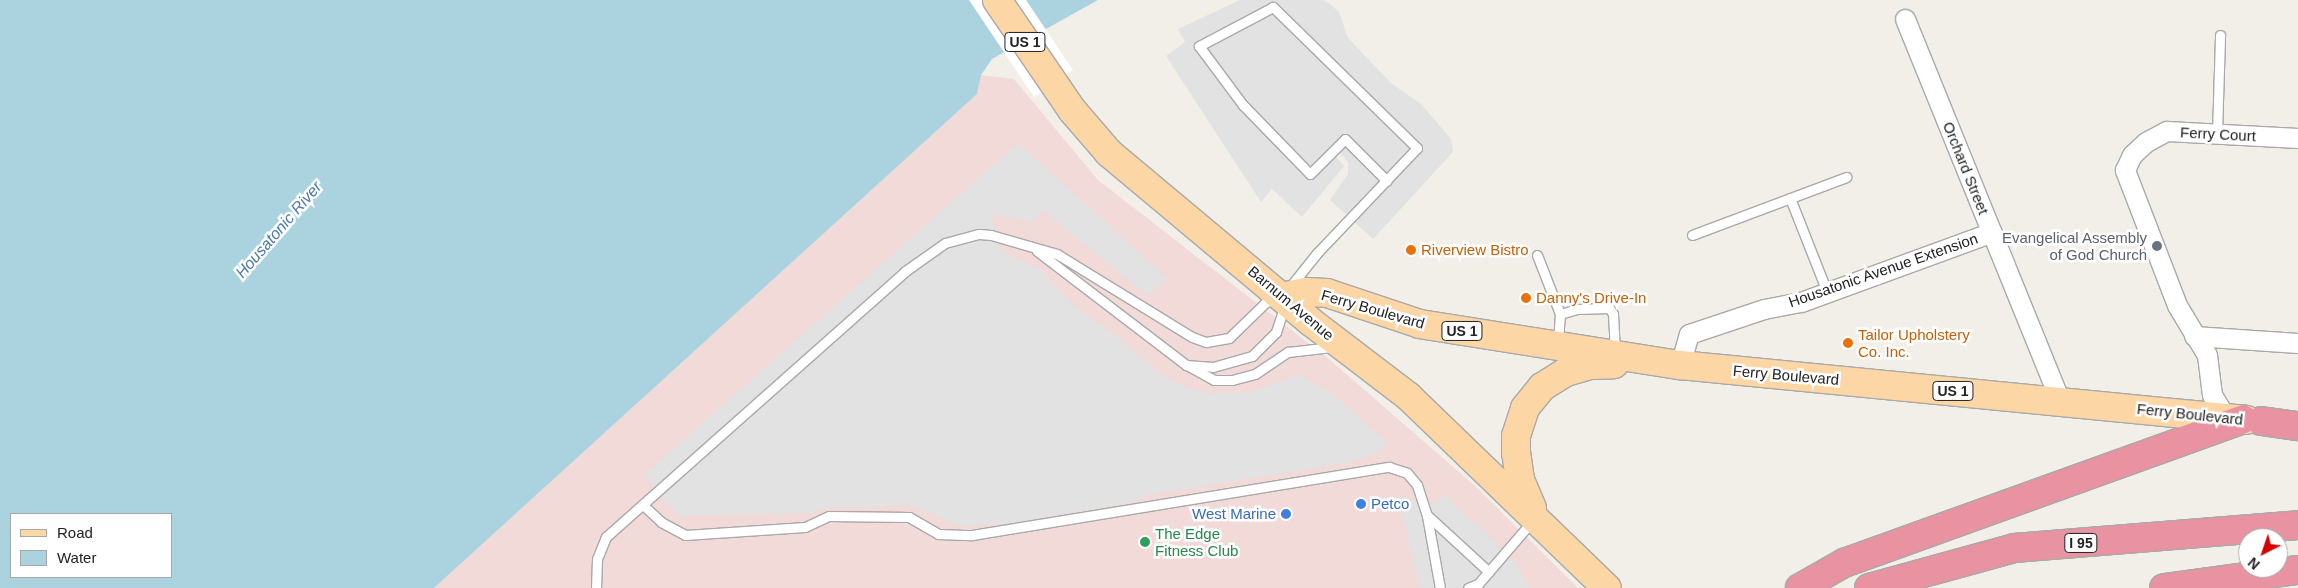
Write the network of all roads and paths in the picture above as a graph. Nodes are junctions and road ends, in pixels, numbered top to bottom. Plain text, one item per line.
1 (997, 0) edge
2 (1905, 19) dead end
3 (2220, 35) dead end
4 (2217, 134) junction
5 (2298, 138) edge
6 (1846, 177) dead end
7 (1386, 181) junction
8 (1790, 198) junction
9 (1992, 232) junction
10 (1692, 235) dead end
11 (1036, 250) junction
12 (1537, 255) dead end
13 (1827, 292) junction
14 (1282, 297) junction
15 (1560, 314) junction
16 (2194, 336) junction
17 (2298, 342) edge
18 (1343, 346) junction
19 (1557, 347) junction
20 (1616, 354) junction
21 (1645, 359) junction
22 (1680, 364) junction
23 (1186, 365) junction
24 (2060, 401) junction
25 (2243, 419) junction
26 (2298, 420) edge
27 (2298, 426) edge
28 (2298, 438) edge
29 (643, 505) junction
30 (1427, 515) junction
31 (1536, 516) junction
32 (2298, 525) edge
33 (2298, 570) edge
34 (1489, 572) junction
35 (595, 587) edge
36 (1440, 588) edge
37 (1468, 588) edge
38 (1607, 588) edge
39 (1800, 588) edge
40 (1869, 588) edge
41 (2164, 588) edge

1 - 14 main road, Barnum Avenue / US 1
2 - 9 street, Orchard Street
3 - 4 lane
4 - 5 street, Ferry Court
4 - 16 street, Ferry Court
6 - 8 lane
7 - 7 lane
7 - 14 lane
8 - 10 lane
8 - 13 lane
9 - 13 street, Housatonic Avenue Extension
9 - 24 street, Orchard Street
11 - 14 lane
11 - 23 lane
11 - 29 lane
12 - 15 lane
13 - 22 street, Housatonic Avenue Extension
14 - 18 main road, Barnum Avenue / US 1
14 - 19 main road, Ferry Boulevard / US 1
14 - 23 lane
15 - 19 lane
15 - 20 lane
16 - 17 street
16 - 25 street, Ferry Court
18 - 23 lane
18 - 31 main road, Barnum Avenue / US 1
19 - 20 main road, Ferry Boulevard / US 1
20 - 21 main road, Ferry Boulevard / US 1
21 - 22 main road, Ferry Boulevard / US 1
21 - 31 main road
22 - 24 main road, Ferry Boulevard / US 1
24 - 25 main road, Ferry Boulevard / US 1
25 - 26 main road, Ferry Boulevard
25 - 27 highway
25 - 28 main road, US 1
25 - 39 highway
29 - 30 lane
29 - 35 lane
30 - 34 lane
30 - 36 lane
31 - 34 lane
31 - 38 main road, Barnum Avenue / US 1
32 - 40 highway, I 95
33 - 41 highway
34 - 37 lane

